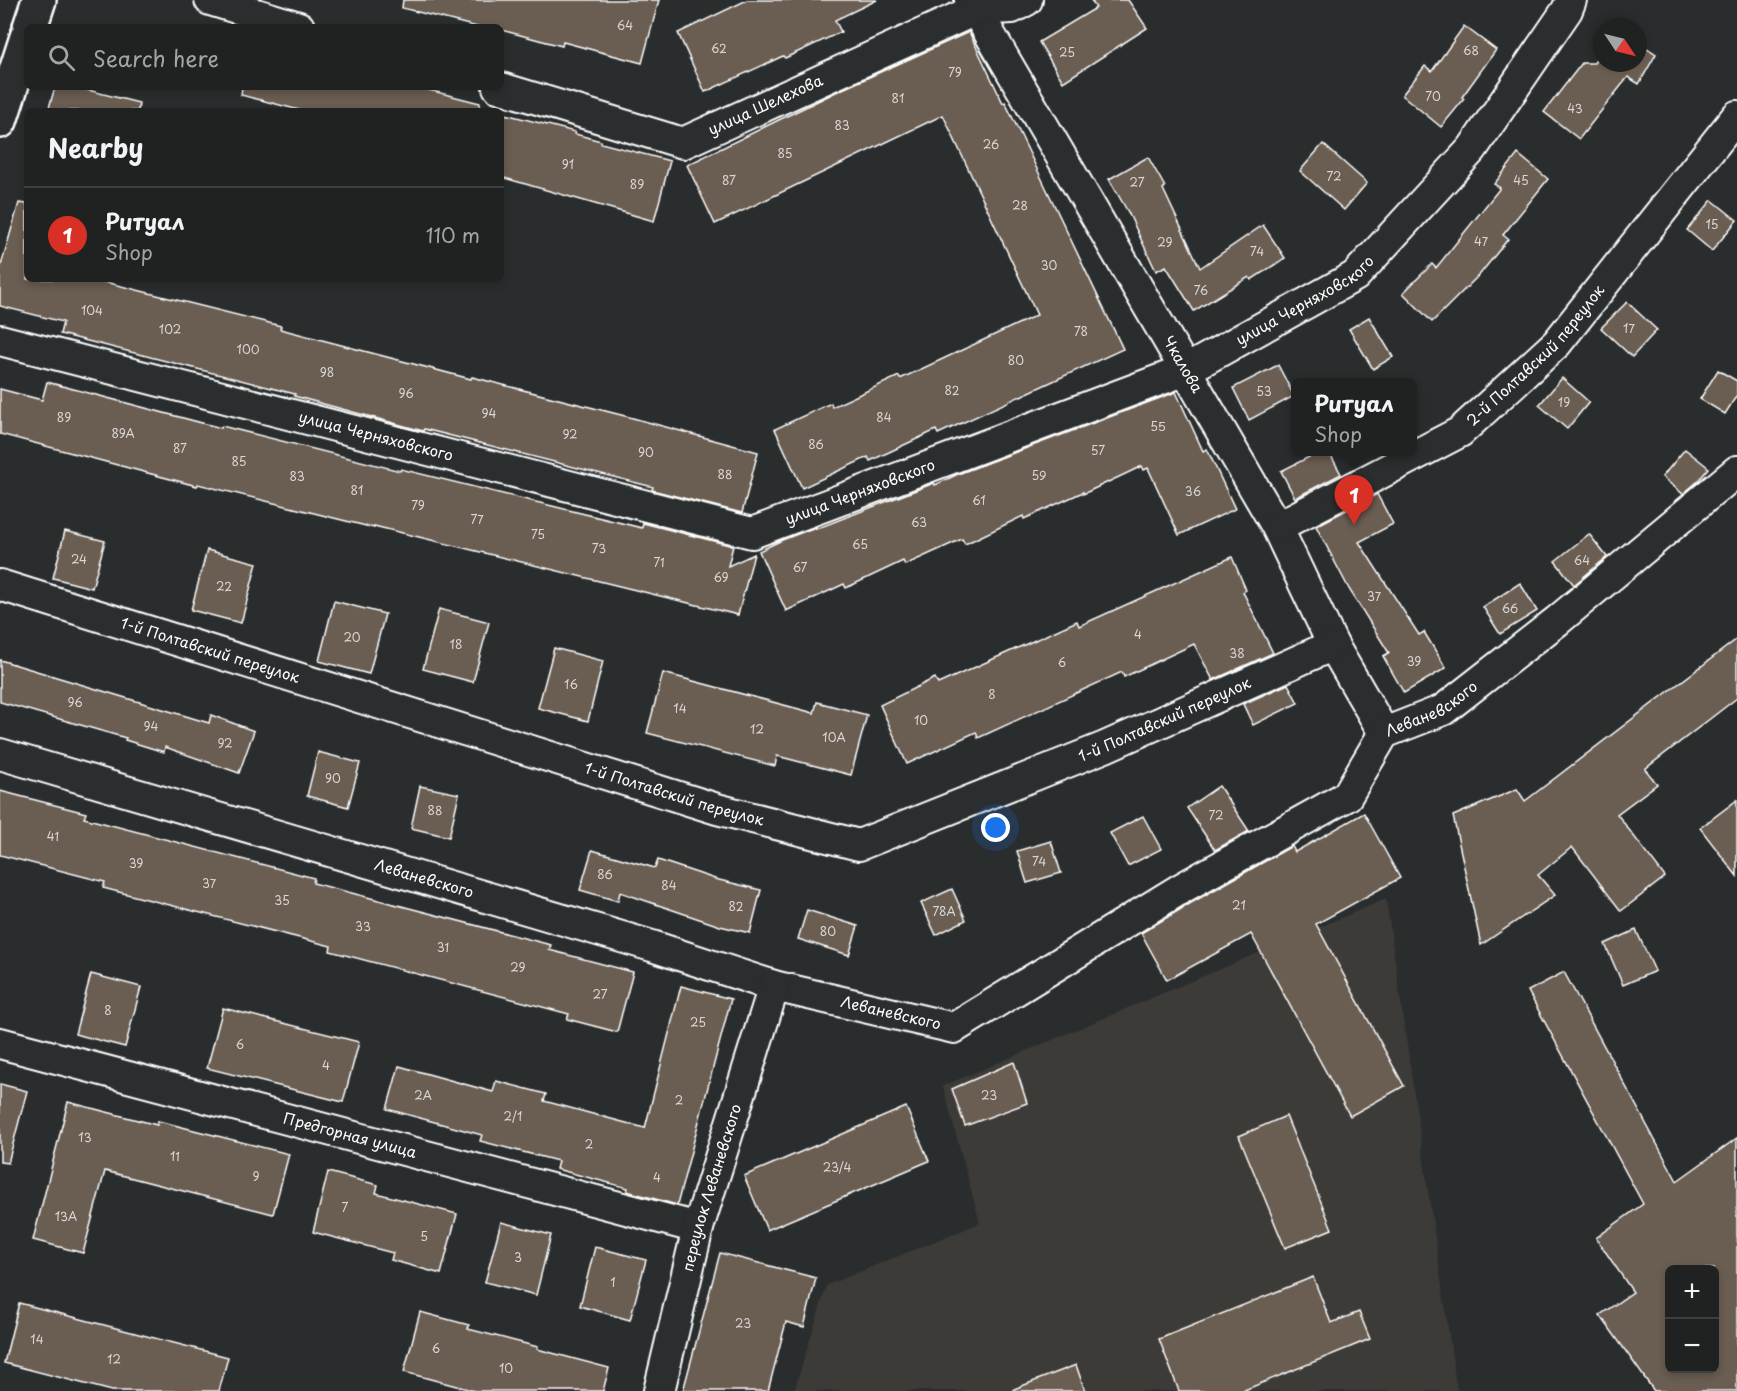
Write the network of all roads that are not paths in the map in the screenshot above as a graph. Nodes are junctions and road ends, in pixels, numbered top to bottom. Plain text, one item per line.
1 (39, 0) edge
2 (210, 0) edge
3 (1028, 0) edge
4 (1571, 0) edge
5 (973, 5) edge
6 (31, 24) edge
7 (289, 24) edge
8 (24, 46) edge
9 (504, 89) edge
10 (1737, 116) edge
11 (0, 121) edge
12 (0, 340) edge
13 (1186, 370) junction
14 (1417, 455) edge
15 (1414, 456) edge
16 (1737, 471) edge
17 (1277, 528) junction
18 (0, 585) edge
19 (1333, 645) junction
20 (1384, 733) junction
21 (0, 754) edge
22 (774, 986) junction
23 (0, 1043) edge
24 (698, 1228) junction
25 (659, 1391) edge

1 - 6 street
2 - 7 street
3 - 5 street, улица Шелехова
4 - 13 street, улица Черняховского
5 - 9 street, улица Шелехова
5 - 13 street, Чкалова
8 - 11 street
10 - 14 street, 2-й Полтавский переулок
12 - 13 street, улица Черняховского
13 - 17 street, Чкалова
15 - 17 street, 2-й Полтавский переулок
16 - 20 street, Леваневского
17 - 19 street, Чкалова
18 - 19 street, 1-й Полтавский переулок
19 - 20 street, Чкалова
20 - 22 street, Леваневского
21 - 22 street, Леваневского
22 - 24 street, переулок Леваневского
23 - 24 street, Предгорная улица
24 - 25 street, переулок Леваневского

